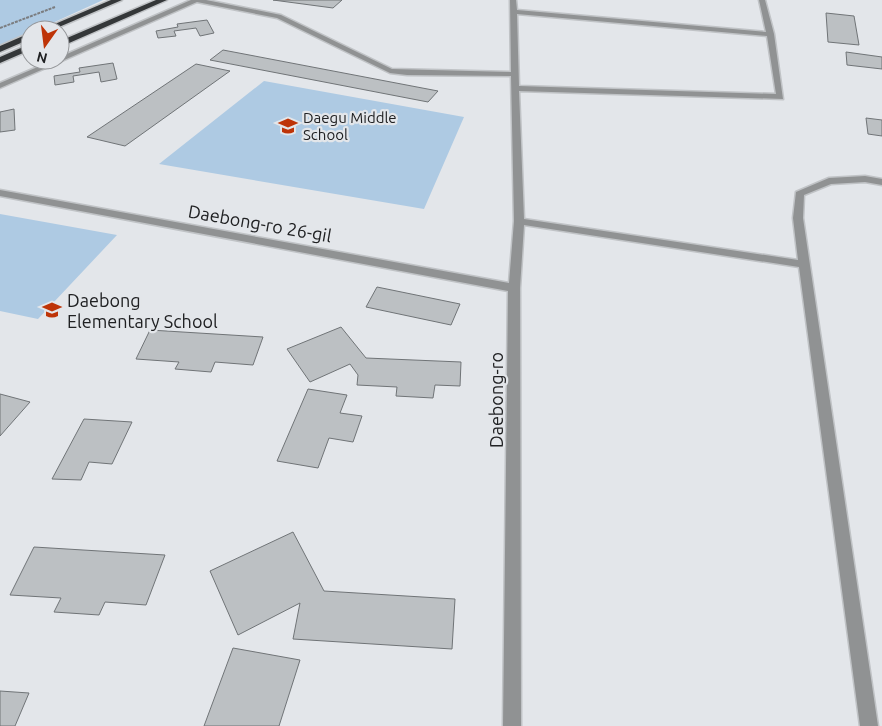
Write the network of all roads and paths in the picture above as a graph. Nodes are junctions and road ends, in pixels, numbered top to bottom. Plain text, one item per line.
1 (103, 0) edge
2 (118, 0) edge
3 (140, 0) edge
4 (163, 0) edge
5 (196, 0) edge
6 (762, 0) edge
7 (513, 6) edge
8 (56, 7) dead end
9 (59, 20) edge
10 (69, 20) edge
11 (0, 28) edge
12 (70, 30) edge
13 (770, 34) junction
14 (20, 40) edge
15 (70, 40) edge
16 (0, 49) edge
17 (20, 51) edge
18 (70, 56) edge
19 (0, 60) edge
20 (20, 61) edge
21 (0, 70) edge
22 (37, 70) edge
23 (515, 74) junction
24 (0, 86) edge
25 (515, 88) junction
26 (882, 182) edge
27 (0, 193) edge
28 (519, 221) junction
29 (804, 264) junction
30 (514, 288) junction
31 (512, 726) edge
32 (869, 726) edge

1 - 9 highway
2 - 10 highway
3 - 12 highway
4 - 15 highway
5 - 18 street
5 - 23 street
6 - 13 street
7 - 13 street
7 - 23 street, Daebong-ro
8 - 11 path
13 - 25 street
14 - 16 highway
17 - 19 highway
20 - 21 highway
22 - 24 street
23 - 25 street, Daebong-ro
25 - 28 street, Daebong-ro
26 - 29 street
27 - 30 street, Daebong-ro 26-gil
28 - 29 street
28 - 30 street, Daebong-ro
29 - 32 street
30 - 31 street, Daebong-ro

